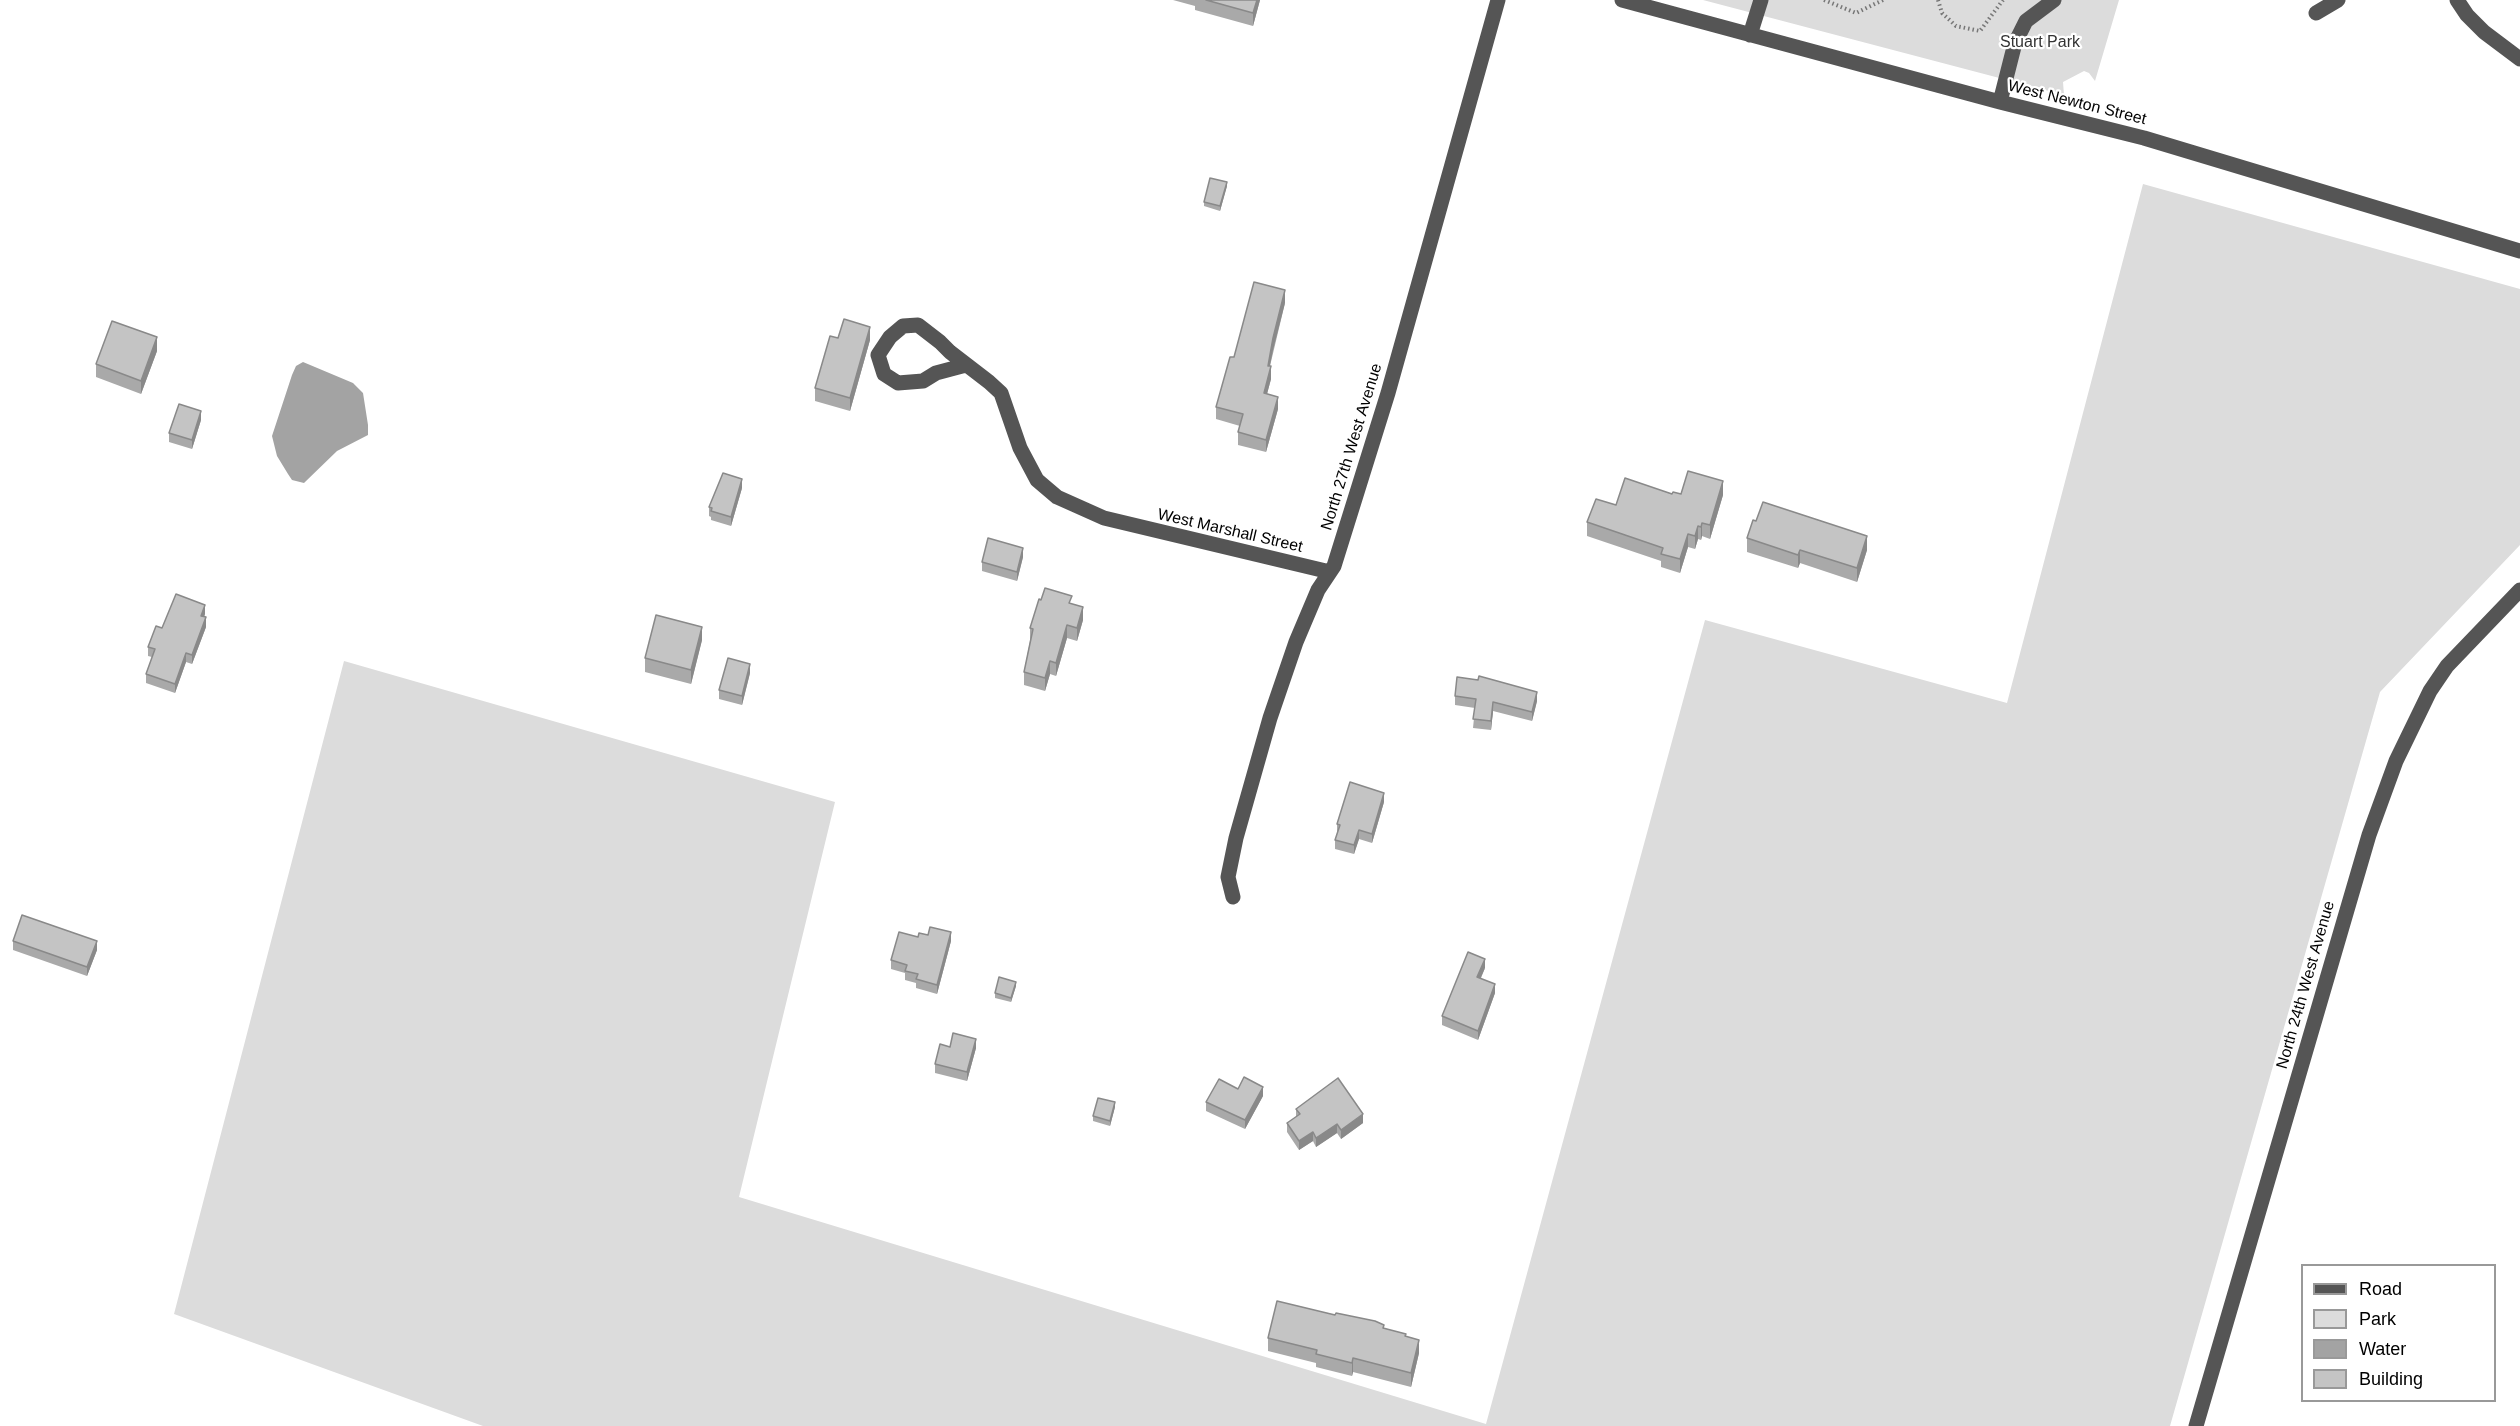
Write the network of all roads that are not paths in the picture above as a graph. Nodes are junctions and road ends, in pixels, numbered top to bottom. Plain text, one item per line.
1 (1498, 0) edge
2 (1622, 0) edge
3 (1761, 0) edge
4 (2054, 0) edge
5 (2338, 0) edge
6 (2457, 0) edge
7 (2316, 13) dead end
8 (1750, 35) junction
9 (2520, 59) edge
10 (2000, 102) junction
11 (2520, 251) edge
12 (966, 364) junction
13 (1330, 572) junction
14 (2520, 591) edge
15 (1233, 897) dead end
16 (2196, 1426) edge

1 - 13 street, North 27th West Avenue
2 - 8 street, West Newton Street
3 - 8 street
4 - 10 street
5 - 7 street
6 - 9 street
8 - 10 street, West Newton Street
10 - 11 street, West Newton Street
12 - 12 street, West Marshall Street
12 - 13 street, West Marshall Street
13 - 15 street, North 27th West Avenue
14 - 16 street, North 24th West Avenue

